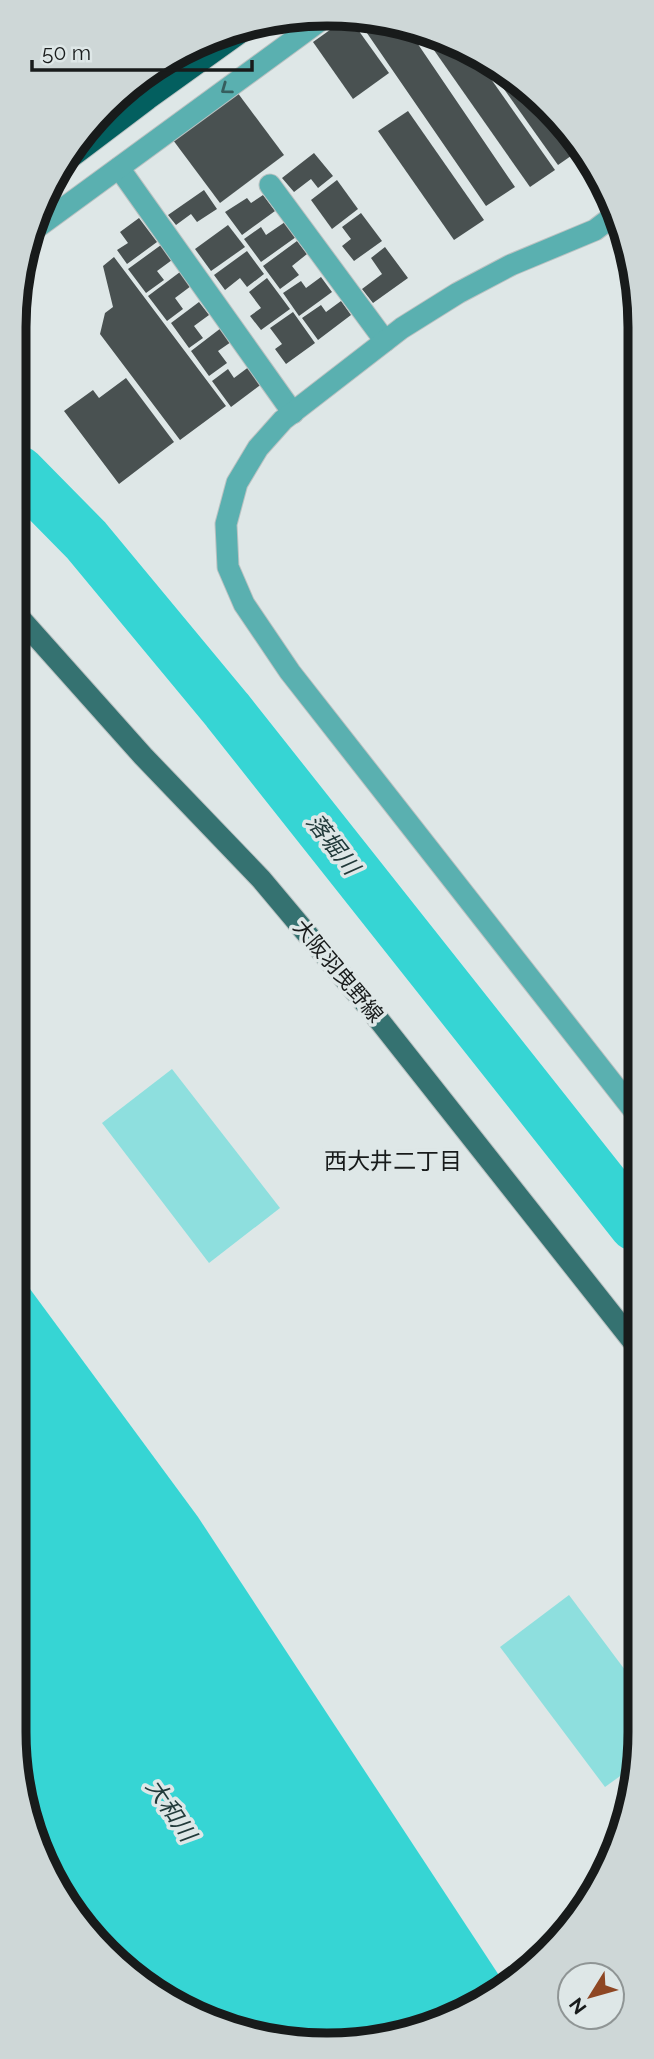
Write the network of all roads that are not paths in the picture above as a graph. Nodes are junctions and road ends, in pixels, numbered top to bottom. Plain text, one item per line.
1 (312, 27) edge
2 (224, 44) edge
3 (88, 145) edge
4 (119, 168) junction
5 (270, 185) dead end
6 (608, 220) edge
7 (45, 222) edge
8 (386, 341) junction
9 (293, 413) junction
10 (26, 625) edge
11 (628, 1103) edge
12 (628, 1335) edge

1 -> 4 street
2 - 3 highway
4 - 7 street
4 - 9 street
5 - 8 street
6 - 8 street
8 - 9 street
9 - 11 street
10 - 12 main road, 大阪羽曳野線

